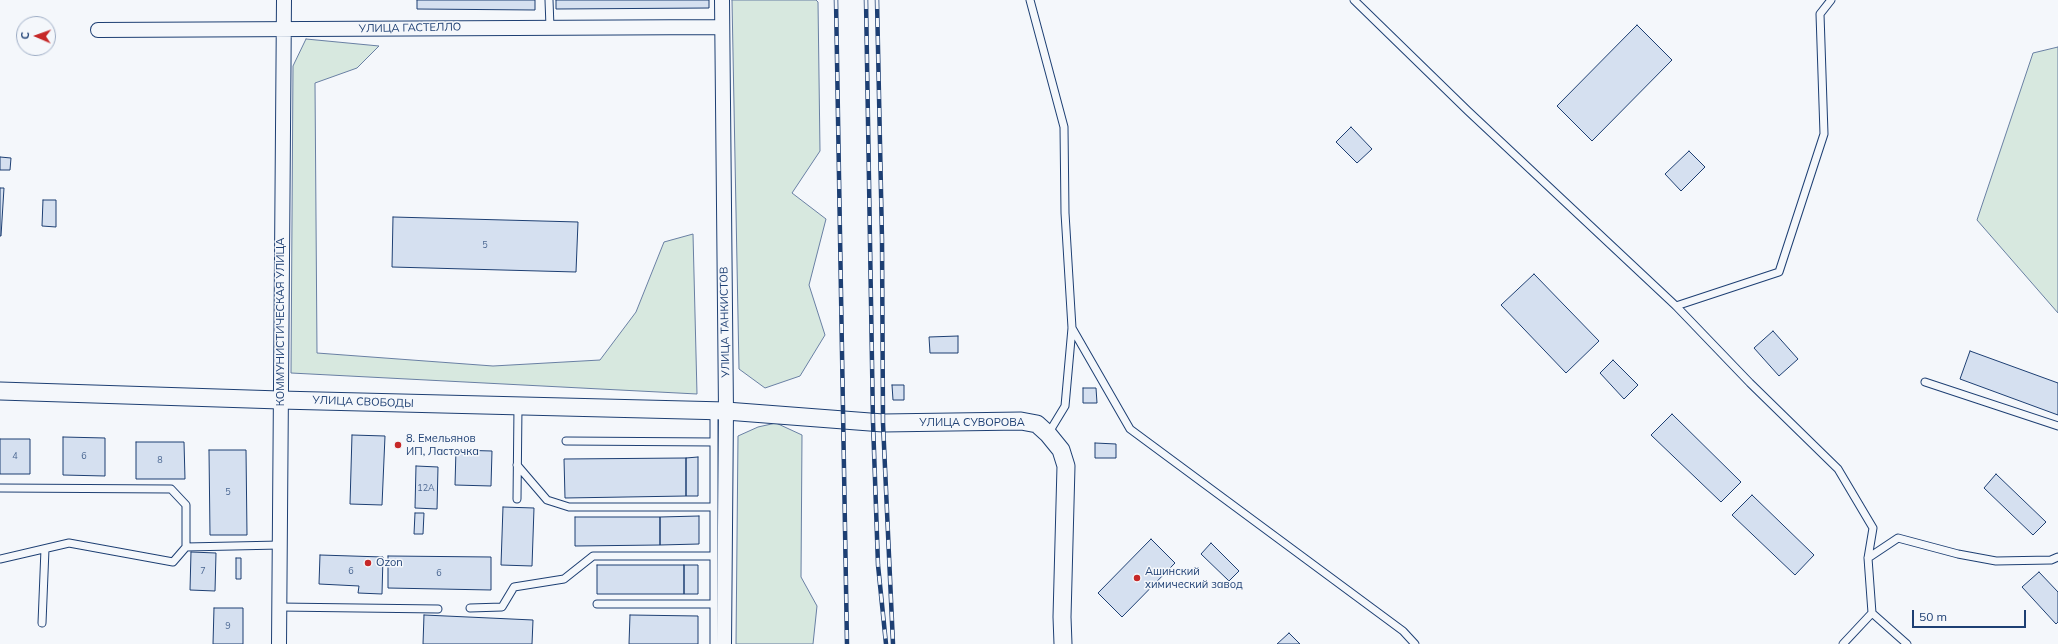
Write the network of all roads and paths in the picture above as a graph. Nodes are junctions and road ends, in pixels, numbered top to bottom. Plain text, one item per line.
1 (284, 0) edge
2 (550, 0) edge
3 (722, 0) edge
4 (1030, 0) edge
5 (1354, 0) edge
6 (1831, 0) edge
7 (550, 27) junction
8 (722, 27) junction
9 (98, 30) dead end
10 (283, 30) junction
11 (1676, 306) junction
12 (1072, 328) junction
13 (1925, 382) dead end
14 (0, 391) edge
15 (280, 400) junction
16 (518, 406) junction
17 (720, 411) junction
18 (2058, 426) edge
19 (1048, 434) junction
20 (566, 441) dead end
21 (714, 442) junction
22 (518, 465) junction
23 (0, 488) edge
24 (517, 499) dead end
25 (714, 507) junction
26 (280, 545) junction
27 (186, 547) junction
28 (46, 549) junction
29 (714, 556) junction
30 (2058, 557) edge
31 (1868, 558) junction
32 (0, 559) edge
33 (597, 604) dead end
34 (714, 604) junction
35 (279, 607) junction
36 (470, 608) dead end
37 (438, 609) dead end
38 (1872, 613) junction
39 (42, 623) dead end
40 (279, 644) edge
41 (714, 644) edge
42 (724, 644) edge
43 (1064, 644) edge
44 (1415, 644) edge
45 (1843, 644) edge
46 (1907, 644) edge

1 - 10 street, КОММУНИСТИЧЕСКАЯ УЛИЦА
2 - 7 lane
3 - 8 street, УЛИЦА ТАНКИСТОВ
4 - 12 lane
5 - 11 lane
6 - 11 lane
7 - 8 street, УЛИЦА ГАСТЕЛЛО
7 - 10 street, УЛИЦА ГАСТЕЛЛО
8 - 17 street, УЛИЦА ТАНКИСТОВ
9 - 10 street, УЛИЦА ГАСТЕЛЛО
10 - 15 street, КОММУНИСТИЧЕСКАЯ УЛИЦА
11 - 31 lane
12 - 19 lane
12 - 44 lane
13 - 18 lane
14 - 15 street, УЛИЦА СВОБОДЫ
15 - 16 street, УЛИЦА СВОБОДЫ
15 - 26 street, КОММУНИСТИЧЕСКАЯ УЛИЦА
16 - 17 street, УЛИЦА СВОБОДЫ
16 - 22 lane
17 - 19 street, УЛИЦА СУВОРОВА
17 - 21 lane
17 - 42 street, УЛИЦА ТАНКИСТОВ
19 - 43 street, УЛИЦА СУВОРОВА
20 - 21 lane
21 - 25 lane
22 - 24 lane
22 - 25 lane
23 - 27 lane
25 - 29 lane
26 - 27 lane
26 - 35 street, КОММУНИСТИЧЕСКАЯ УЛИЦА
27 - 28 lane
28 - 32 lane
28 - 39 lane
29 - 34 lane
29 - 36 lane
30 - 31 lane
31 - 38 lane
33 - 34 lane
34 - 41 lane
35 - 37 lane
35 - 40 street, КОММУНИСТИЧЕСКАЯ УЛИЦА
38 - 45 lane
38 - 46 lane

